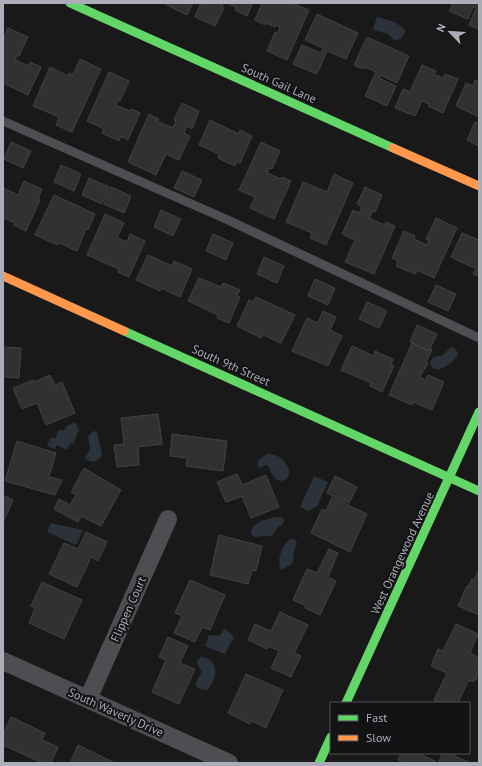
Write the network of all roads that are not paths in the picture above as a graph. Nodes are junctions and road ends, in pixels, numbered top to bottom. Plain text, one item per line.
1 (70, 3) edge
2 (3, 121) edge
3 (479, 186) edge
4 (3, 276) edge
5 (479, 338) edge
6 (479, 412) edge
7 (450, 477) junction
8 (479, 491) edge
9 (168, 519) dead end
10 (3, 661) edge
11 (88, 699) junction
12 (346, 702) edge
13 (330, 739) edge
14 (229, 763) edge
15 (319, 763) edge

1 - 3 street, South Gail Lane
2 - 5 lane
4 - 7 street, South 9th Street
6 - 7 street, West Orangewood Avenue
7 - 8 street, South 9th Street
7 - 12 street, West Orangewood Avenue
9 - 11 street, Flippen Court
10 - 11 street, South Waverly Drive
11 - 14 street, South Waverly Drive
13 - 15 street

